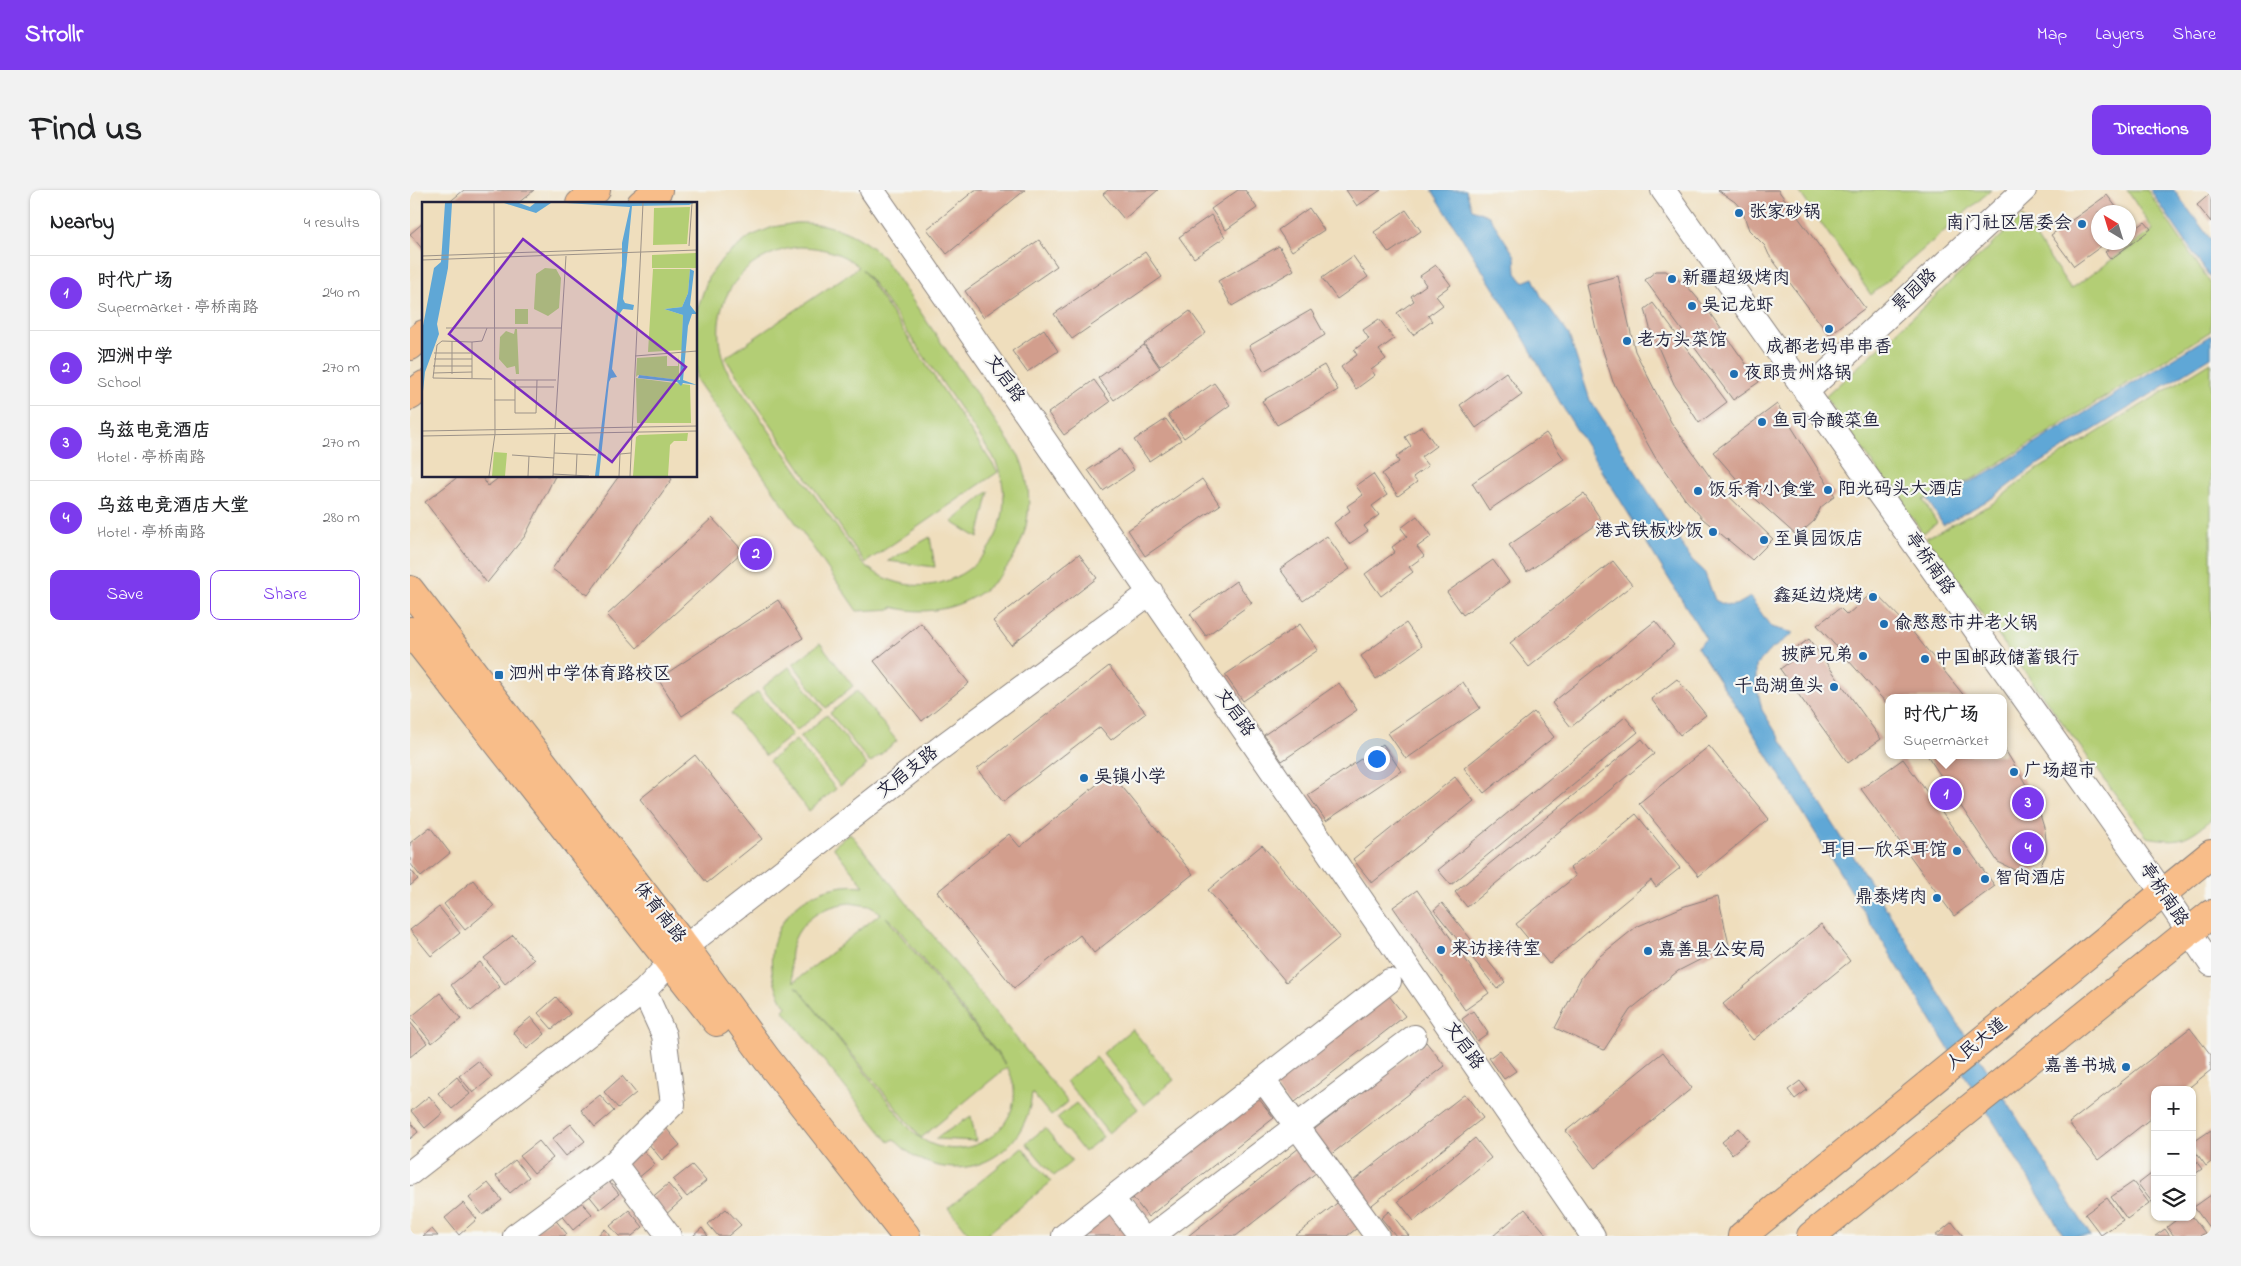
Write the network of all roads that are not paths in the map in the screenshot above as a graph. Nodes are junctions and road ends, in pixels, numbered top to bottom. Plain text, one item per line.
1 (596, 190) edge
2 (658, 190) edge
3 (872, 190) edge
4 (1664, 190) edge
5 (2024, 190) edge
6 (582, 202) edge
7 (643, 202) edge
8 (422, 336) edge
9 (410, 346) edge
10 (422, 387) edge
11 (1806, 392) junction
12 (410, 396) edge
13 (410, 590) edge
14 (1151, 592) junction
15 (410, 631) edge
16 (2211, 854) edge
17 (2163, 893) junction
18 (2211, 914) edge
19 (2188, 933) junction
20 (678, 955) junction
21 (2211, 964) edge
22 (1389, 981) dead end
23 (644, 991) junction
24 (1414, 1037) dead end
25 (1263, 1080) junction
26 (1296, 1127) junction
27 (614, 1163) junction
28 (410, 1173) edge
29 (1112, 1199) junction
30 (516, 1236) edge
31 (669, 1236) edge
32 (884, 1236) edge
33 (906, 1236) edge
34 (1064, 1236) edge
35 (1141, 1236) edge
36 (1152, 1236) edge
37 (1377, 1236) edge
38 (1593, 1236) edge
39 (1742, 1236) edge
40 (1811, 1236) edge

1 - 6 main road
2 - 7 main road
3 - 14 street, 文启路
4 - 11 street, 亭桥南路
5 - 11 street, 景园路
8 - 9 main road
10 - 12 main road
11 - 17 street, 亭桥南路
13 - 20 main road, 体育南路
14 - 20 street, 文启支路
14 - 38 street, 文启路
15 - 20 main road, 体育南路
16 - 17 main road, 人民大道
17 - 19 street, 亭桥南路
17 - 39 main road, 人民大道
18 - 19 main road
19 - 21 street, 亭桥南路
19 - 40 main road
20 - 23 street, 文启支路
20 - 32 main road, 体育南路
20 - 33 main road, 体育南路
22 - 25 street
23 - 27 street
23 - 28 street, 文启支路
24 - 26 street
25 - 26 street
25 - 29 street
26 - 36 street
26 - 37 street
27 - 30 street
27 - 31 street
29 - 34 street
29 - 35 street

